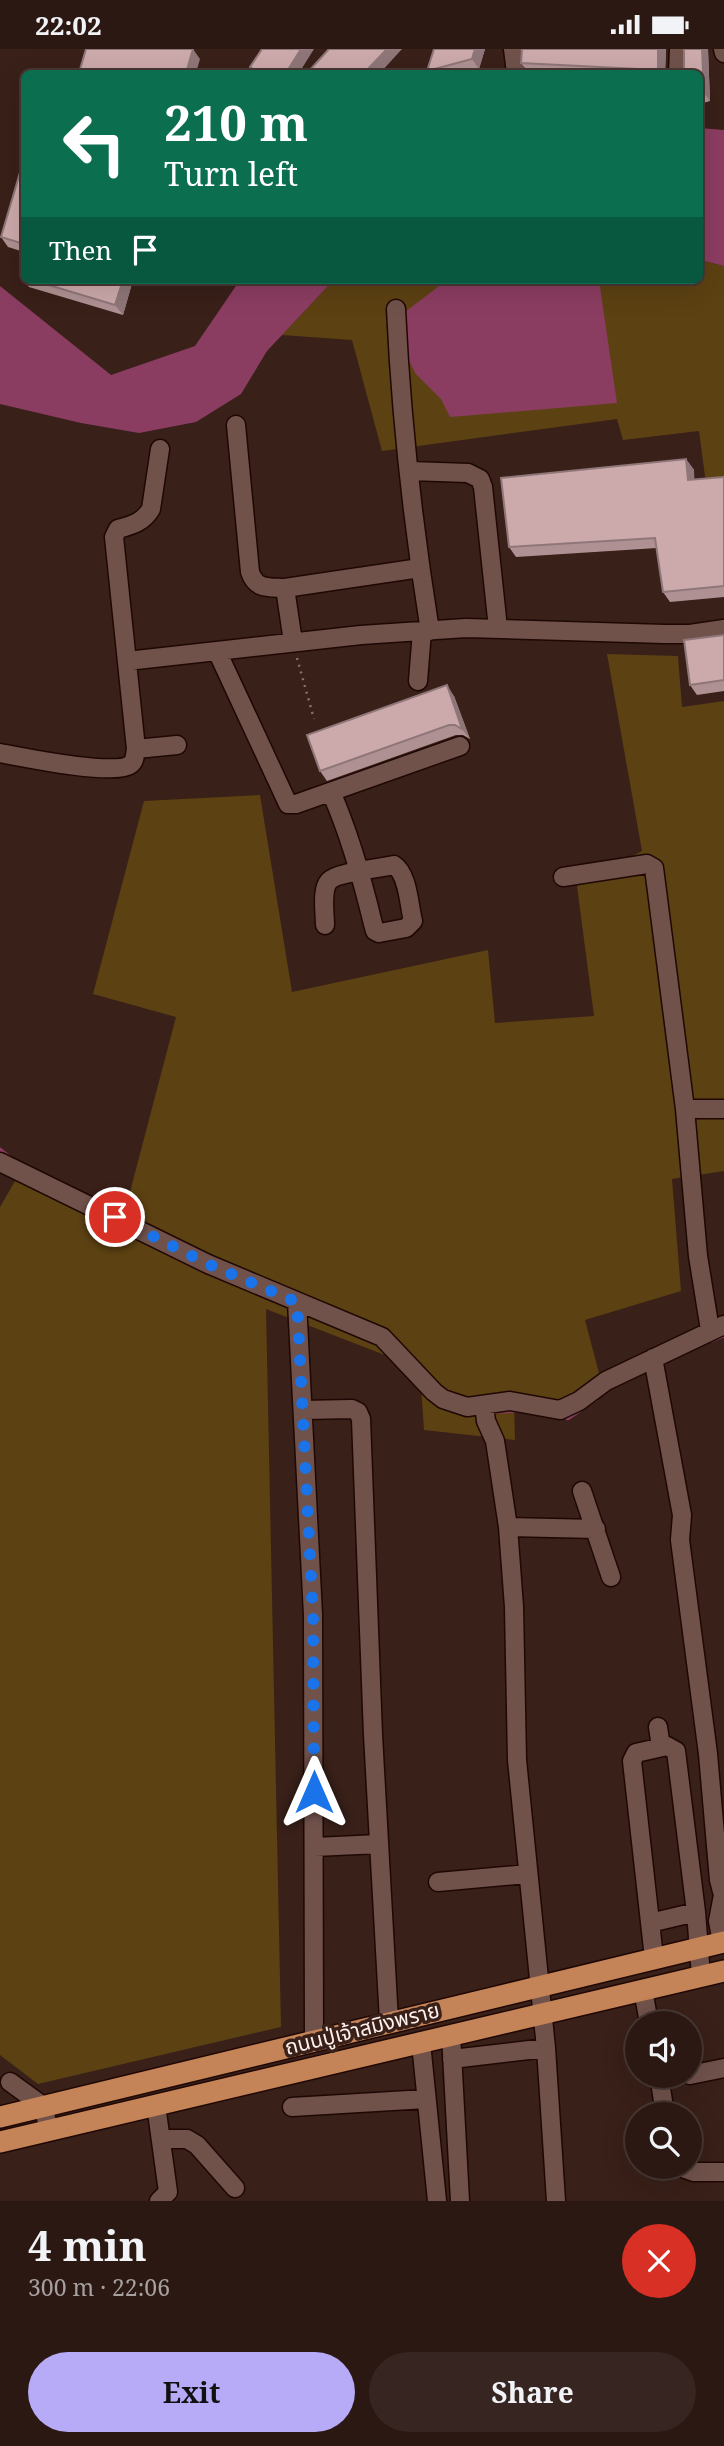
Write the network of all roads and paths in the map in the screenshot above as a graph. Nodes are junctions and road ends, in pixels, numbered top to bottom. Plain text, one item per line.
1 (513, 49) edge
2 (680, 49) edge
3 (516, 70) edge
4 (678, 70) edge
5 (396, 309) dead end
6 (236, 425) dead end
7 (160, 449) dead end
8 (410, 471) junction
9 (420, 568) junction
10 (285, 588) junction
11 (498, 628) junction
12 (724, 629) edge
13 (426, 631) junction
14 (293, 642) junction
15 (218, 651) junction
16 (127, 661) junction
17 (418, 681) dead end
18 (314, 719) dead end
19 (177, 745) dead end
20 (460, 745) edge
21 (136, 749) junction
22 (0, 753) edge
23 (331, 792) junction
24 (563, 877) dead end
25 (325, 925) dead end
26 (685, 1109) junction
27 (724, 1109) edge
28 (0, 1162) edge
29 (297, 1310) junction
30 (717, 1327) edge
31 (654, 1365) junction
32 (303, 1411) junction
33 (485, 1412) junction
34 (582, 1491) dead end
35 (508, 1527) junction
36 (596, 1529) junction
37 (611, 1577) dead end
38 (658, 1727) dead end
39 (661, 1747) junction
40 (379, 1844) junction
41 (315, 1847) junction
42 (527, 1874) junction
43 (438, 1882) dead end
44 (696, 1912) junction
45 (650, 1923) junction
46 (723, 1942) edge
47 (698, 1947) junction
48 (654, 1958) junction
49 (724, 1971) edge
50 (701, 1976) junction
51 (538, 1985) junction
52 (643, 1990) junction
53 (647, 2011) edge
54 (543, 2014) junction
55 (389, 2021) junction
56 (451, 2035) junction
57 (314, 2040) junction
58 (421, 2043) junction
59 (546, 2048) junction
60 (452, 2059) junction
61 (724, 2068) edge
62 (702, 2072) edge
63 (4, 2077) edge
64 (426, 2099) junction
65 (156, 2105) junction
66 (43, 2106) junction
67 (292, 2107) dead end
68 (0, 2117) edge
69 (49, 2130) junction
70 (161, 2139) junction
71 (0, 2142) edge
72 (702, 2172) edge
73 (724, 2172) edge
74 (235, 2188) dead end
75 (165, 2198) edge
76 (437, 2201) edge
77 (460, 2201) edge
78 (556, 2201) edge

1 - 3 street
2 - 4 street
5 - 8 street
6 - 10 street
7 - 16 street
8 - 9 street
8 - 11 street
9 - 10 street
9 - 13 street
10 - 14 street
11 - 12 street
11 - 13 street
13 - 14 street
13 - 17 street
14 - 15 street
14 - 18 path
15 - 16 street
15 - 23 street
16 - 21 street
19 - 21 street
20 - 23 street
21 - 22 street
23 - 25 street
24 - 26 street
26 - 27 street
26 - 30 street
28 - 29 street
29 - 32 street
29 - 33 street
30 - 31 street
31 - 33 street
31 - 46 street
32 - 40 street
32 - 41 street
33 - 35 street
34 - 36 street
35 - 36 street
35 - 42 street
36 - 37 street
38 - 39 street
39 - 44 street
39 - 45 street
40 - 41 street
40 - 55 street
41 - 57 street
42 - 43 street
42 - 51 street
44 - 45 street
44 - 47 street
45 - 48 street
46 - 47 main road, ถนนปู่เจ้าสมิงพราย
47 - 48 main road, ถนนปู่เจ้าสมิงพราย
47 - 50 street
48 - 51 main road, ถนนปู่เจ้าสมิงพราย
49 - 50 main road, ถนนปู่เจ้าสมิงพราย
50 - 52 main road, ถนนปู่เจ้าสมิงพราย
51 - 54 street
51 - 55 main road, ถนนปู่เจ้าสมิงพราย
52 - 53 street
52 - 54 main road, ถนนปู่เจ้าสมิงพราย
54 - 56 main road, ถนนปู่เจ้าสมิงพราย
54 - 59 street
55 - 57 main road, ถนนปู่เจ้าสมิงพราย
56 - 58 main road, ถนนปู่เจ้าสมิงพราย
56 - 60 street
57 - 66 main road, ถนนปู่เจ้าสมิงพราย
58 - 64 street
58 - 65 main road, ถนนปู่เจ้าสมิงพราย
59 - 60 street
59 - 78 street
60 - 77 street
61 - 62 street
63 - 66 street
64 - 67 street
64 - 76 street
65 - 69 main road, ถนนปู่เจ้าสมิงพราย
65 - 70 street
66 - 68 main road, ถนนปู่เจ้าสมิงพราย
66 - 69 street
69 - 71 main road, ถนนปู่เจ้าสมิงพราย
70 - 74 street
70 - 75 street
72 - 73 street

